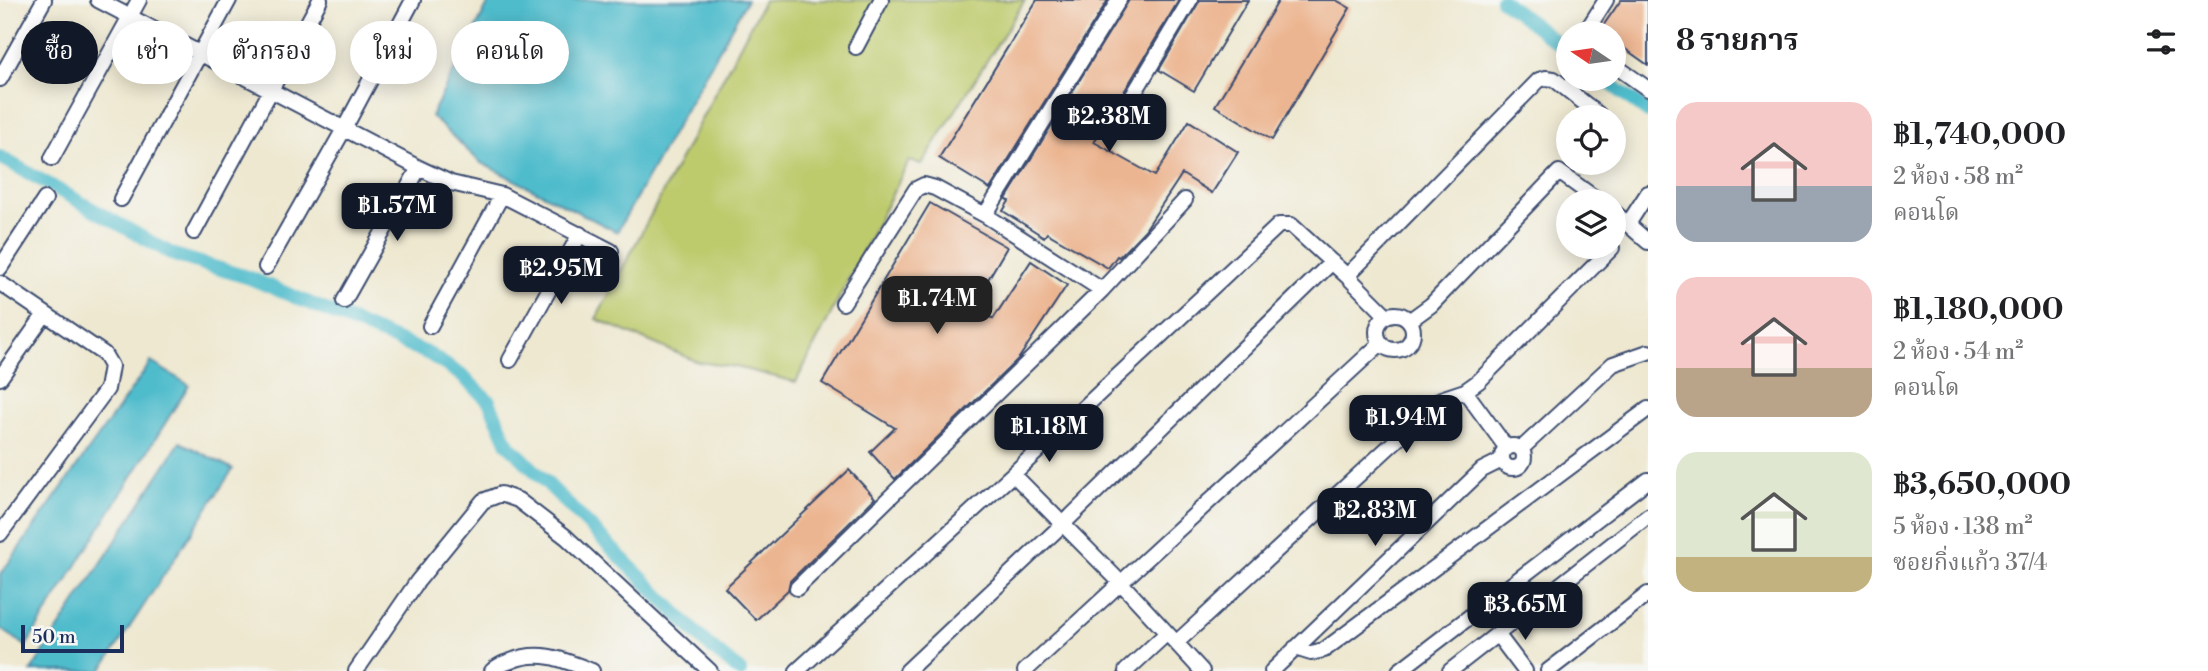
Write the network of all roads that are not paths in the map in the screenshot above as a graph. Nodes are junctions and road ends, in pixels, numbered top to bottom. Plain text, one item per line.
1 (44, 0) edge
2 (98, 0) edge
3 (139, 0) edge
4 (229, 0) edge
5 (320, 0) edge
6 (413, 0) edge
7 (881, 0) edge
8 (1119, 0) edge
9 (1190, 0) edge
10 (1606, 0) edge
11 (130, 17) junction
12 (1593, 21) edge
13 (856, 47) dead end
14 (201, 54) junction
15 (1626, 73) edge
16 (0, 79) edge
17 (1648, 89) edge
18 (271, 93) junction
19 (1587, 105) edge
20 (1126, 107) dead end
21 (344, 129) junction
22 (52, 159) dead end
23 (419, 168) junction
24 (1556, 175) edge
25 (1572, 175) edge
26 (1587, 189) edge
27 (1648, 193) edge
28 (502, 195) junction
29 (45, 199) dead end
30 (121, 199) dead end
31 (1185, 200) dead end
32 (985, 215) junction
33 (1628, 224) joint
34 (194, 232) dead end
35 (580, 234) junction
36 (1648, 242) edge
37 (611, 251) dead end
38 (1601, 259) edge
39 (1332, 262) junction
40 (266, 267) dead end
41 (0, 268) edge
42 (1347, 276) junction
43 (0, 283) edge
44 (1102, 290) junction
45 (344, 301) dead end
46 (843, 303) dead end
47 (45, 314) junction
48 (1387, 316) junction
49 (1409, 321) junction
50 (430, 326) dead end
51 (1381, 343) junction
52 (1648, 352) edge
53 (510, 360) dead end
54 (0, 378) edge
55 (1465, 391) junction
56 (1648, 410) edge
57 (1510, 452) junction
58 (1013, 474) junction
59 (1648, 480) edge
60 (1648, 516) edge
61 (1063, 524) junction
62 (0, 534) edge
63 (1121, 583) junction
64 (797, 588) dead end
65 (1648, 594) edge
66 (1497, 634) junction
67 (1172, 638) junction
68 (1295, 648) junction
69 (356, 671) edge
70 (492, 671) edge
71 (592, 671) edge
72 (710, 671) edge
73 (797, 671) edge
74 (906, 671) edge
75 (1025, 671) edge
76 (1126, 671) edge
77 (1202, 671) edge
78 (1272, 671) edge
79 (1399, 671) edge
80 (1450, 671) edge
81 (1525, 671) edge
82 (1548, 671) edge

1 - 16 street
2 - 11 street
3 - 11 street
4 - 14 street
5 - 18 street
6 - 21 street
7 - 13 street
8 - 32 street
9 - 20 street
10 - 12 street
11 - 14 street
11 - 22 street
14 - 18 street
14 - 30 street
15 - 17 street
18 - 21 street
18 - 34 street
19 - 42 street
21 - 23 street
21 - 40 street
23 - 28 street
23 - 45 street
24 - 49 street
25 - 26 street
27 - 33 street
28 - 35 street
28 - 50 street
29 - 41 street
31 - 44 street
32 - 44 street
32 - 46 street
33 - 36 street
35 - 37 street
35 - 53 street
38 - 55 street
39 - 42 street
39 - 58 street
39 - 61 street
42 - 48 street
43 - 47 street
44 - 64 street
47 - 54 street
47 - 62 street
48 - 49 street
48 - 51 street
49 - 51 street
51 - 63 street
52 - 57 street
55 - 57 street
55 - 67 street
56 - 68 street
57 - 68 street
58 - 61 street
58 - 73 street
59 - 79 street
60 - 66 street
61 - 63 street
61 - 74 street
63 - 67 street
63 - 75 street
65 - 82 street
66 - 80 street
66 - 81 street
67 - 76 street
67 - 77 street
68 - 78 street
69 - 72 street
70 - 71 street

